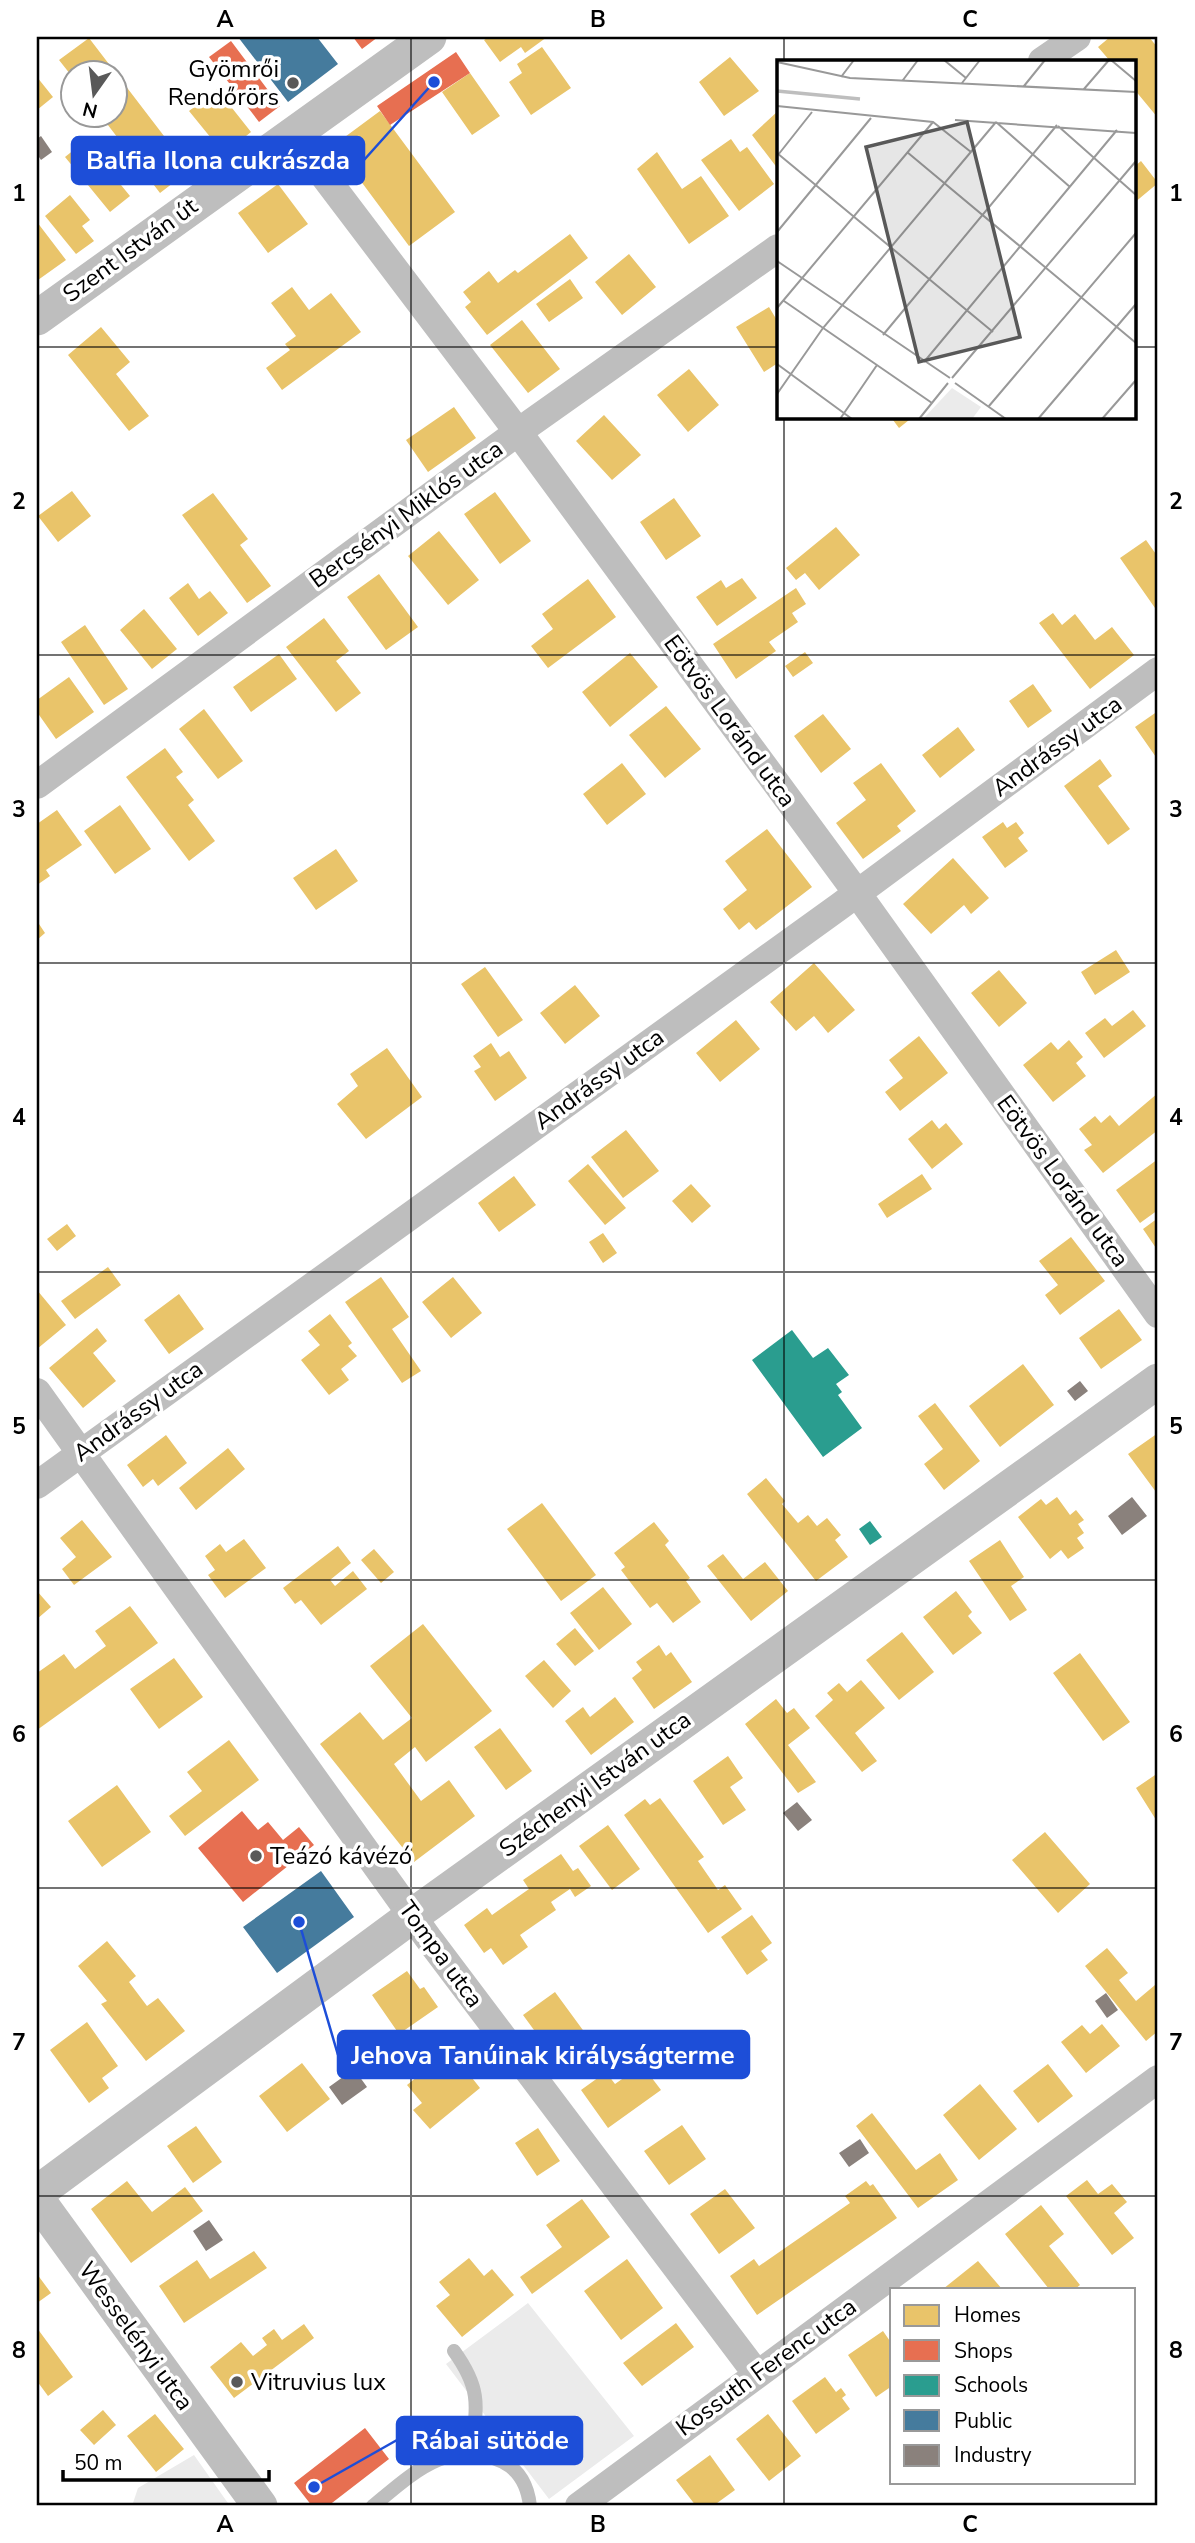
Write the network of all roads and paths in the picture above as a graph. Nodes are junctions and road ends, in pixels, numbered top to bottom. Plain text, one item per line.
1 (429, 37) edge
2 (1077, 37) edge
3 (1043, 60) edge
4 (293, 135) junction
5 (777, 249) edge
6 (37, 318) edge
7 (518, 432) junction
8 (1158, 671) edge
9 (37, 785) edge
10 (856, 893) junction
11 (1158, 1314) edge
12 (1158, 1381) edge
13 (37, 1392) edge
14 (82, 1452) junction
15 (37, 1485) edge
16 (412, 1916) junction
17 (1158, 2079) edge
18 (37, 2193) edge
19 (37, 2199) edge
20 (454, 2351) dead end
21 (756, 2374) junction
22 (471, 2452) junction
23 (375, 2505) edge
24 (260, 2506) edge
25 (530, 2506) edge
26 (579, 2506) edge

1 - 4 street, Szent István út
2 - 3 street
4 - 6 street, Szent István út
4 - 7 street, Eötvös Loránd utca
5 - 7 street, Bercsényi Miklós utca
7 - 9 street, Bercsényi Miklós utca
7 - 10 street, Eötvös Loránd utca
8 - 10 street, Andrássy utca
10 - 11 street, Eötvös Loránd utca
10 - 14 street, Andrássy utca
12 - 16 street, Széchenyi István utca
13 - 14 street, Tompa utca
14 - 15 street, Andrássy utca
14 - 16 street, Tompa utca
16 - 18 street, Széchenyi István utca
16 - 21 street, Tompa utca
17 - 21 street, Kossuth Ferenc utca
19 - 24 street, Wesselényi utca
20 - 22 lane
21 - 26 street, Kossuth Ferenc utca
22 - 23 lane
22 - 25 lane

